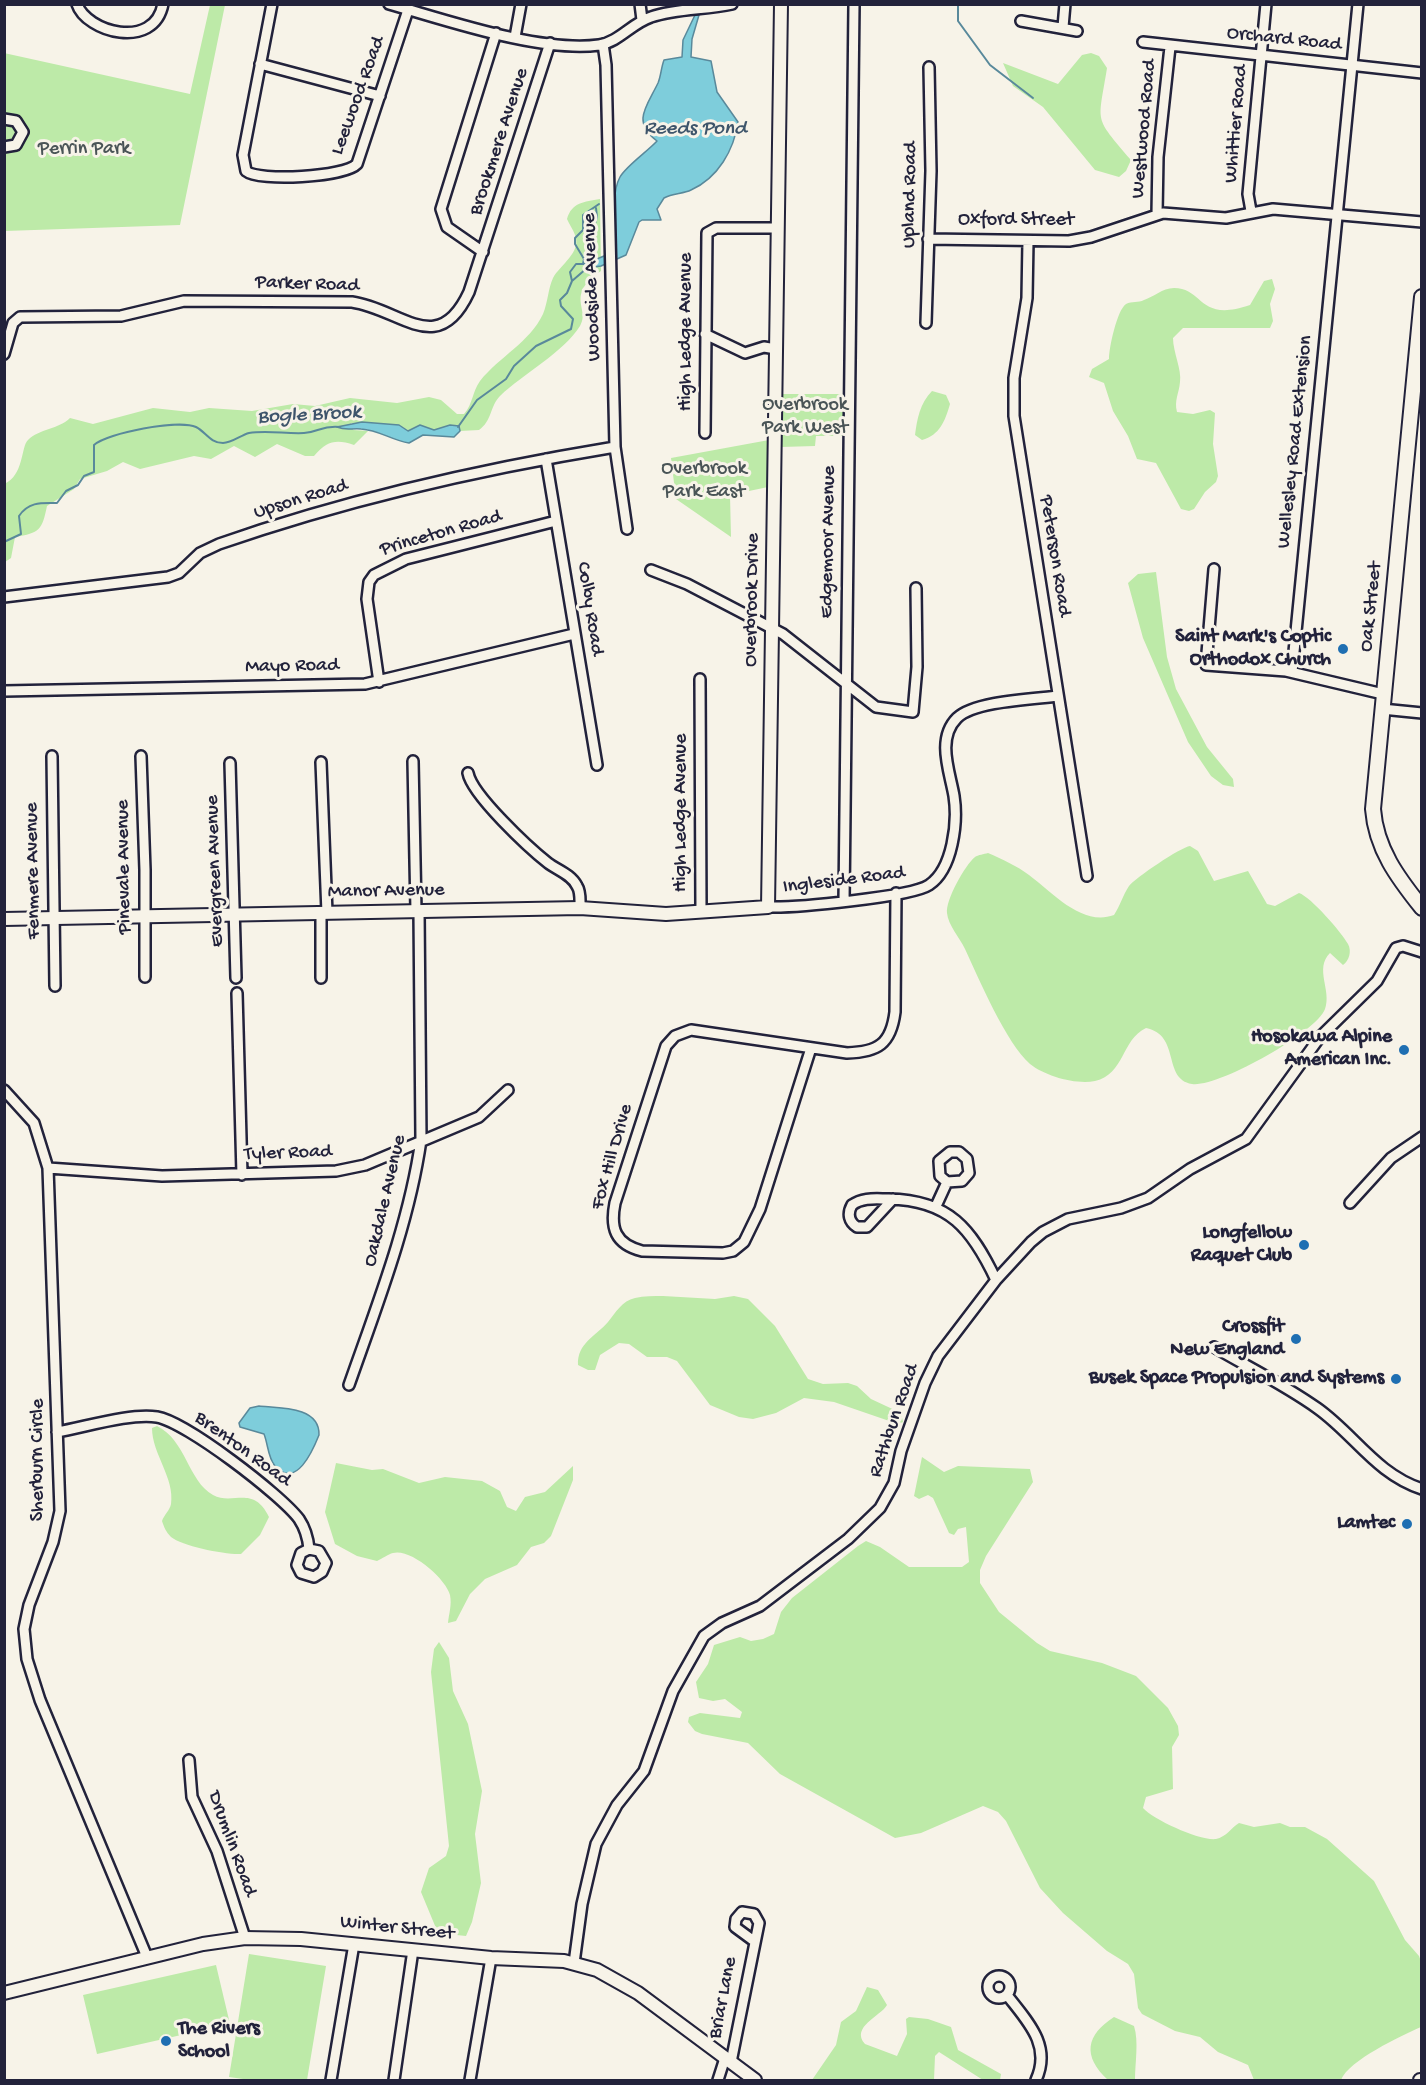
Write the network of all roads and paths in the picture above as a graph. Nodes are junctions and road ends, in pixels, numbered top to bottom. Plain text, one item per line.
1 (77, 4) edge
2 (163, 4) edge
3 (272, 4) edge
4 (389, 4) edge
5 (521, 4) edge
6 (640, 4) edge
7 (732, 4) edge
8 (781, 4) edge
9 (854, 4) edge
10 (1065, 4) edge
11 (1266, 4) edge
12 (1358, 4) edge
13 (408, 10) junction
14 (642, 20) junction
15 (1021, 21) dead end
16 (1063, 27) junction
17 (1077, 31) dead end
18 (496, 33) junction
19 (515, 37) junction
20 (1143, 42) dead end
21 (550, 43) junction
22 (603, 44) junction
23 (1170, 46) junction
24 (1261, 56) junction
25 (260, 64) junction
26 (1352, 65) junction
27 (929, 67) dead end
28 (1422, 73) edge
29 (380, 96) junction
30 (4, 119) edge
31 (4, 147) edge
32 (1251, 211) junction
33 (1157, 214) junction
34 (1336, 215) junction
35 (1422, 222) edge
36 (778, 228) junction
37 (928, 239) junction
38 (1028, 241) junction
39 (483, 252) junction
40 (1422, 297) edge
41 (926, 323) dead end
42 (705, 334) junction
43 (776, 349) junction
44 (4, 354) edge
45 (1418, 378) edge
46 (705, 433) dead end
47 (615, 447) junction
48 (546, 459) junction
49 (556, 521) junction
50 (627, 529) dead end
51 (1214, 569) dead end
52 (651, 570) dead end
53 (916, 588) dead end
54 (4, 597) edge
55 (773, 628) junction
56 (574, 634) junction
57 (1292, 672) junction
58 (700, 679) dead end
59 (379, 682) junction
60 (844, 683) junction
61 (4, 691) edge
62 (1383, 694) junction
63 (1058, 696) junction
64 (1382, 709) junction
65 (1422, 713) edge
66 (52, 756) dead end
67 (141, 756) dead end
68 (413, 761) dead end
69 (321, 762) dead end
70 (230, 763) dead end
71 (597, 765) dead end
72 (468, 773) dead end
73 (1087, 876) dead end
74 (896, 893) junction
75 (844, 900) junction
76 (1419, 900) edge
77 (768, 907) junction
78 (580, 908) junction
79 (417, 911) junction
80 (701, 911) junction
81 (324, 913) junction
82 (235, 915) junction
83 (144, 916) junction
84 (4, 918) edge
85 (52, 918) junction
86 (1422, 952) edge
87 (145, 977) dead end
88 (236, 978) dead end
89 (321, 978) dead end
90 (54, 986) dead end
91 (237, 993) dead end
92 (811, 1048) junction
93 (4, 1090) edge
94 (508, 1090) dead end
95 (1422, 1137) edge
96 (421, 1140) junction
97 (48, 1168) junction
98 (242, 1174) junction
99 (947, 1182) dead end
100 (893, 1199) junction
101 (1350, 1203) dead end
102 (936, 1206) junction
103 (996, 1280) junction
104 (1214, 1347) dead end
105 (350, 1385) dead end
106 (57, 1432) junction
107 (1422, 1489) edge
108 (309, 1549) dead end
109 (189, 1761) dead end
110 (245, 1938) junction
111 (754, 1941) dead end
112 (354, 1944) junction
113 (413, 1950) junction
114 (147, 1957) junction
115 (491, 1958) junction
116 (574, 1963) junction
117 (4, 1993) edge
118 (1007, 1995) dead end
119 (728, 2060) junction
120 (331, 2080) edge
121 (394, 2080) edge
122 (470, 2080) edge
123 (718, 2080) edge
124 (755, 2080) edge
125 (1036, 2080) edge

1 - 2 street
3 - 25 street, Leewood Road
4 - 13 street
5 - 19 street
6 - 14 street
7 - 14 street
8 - 36 street, Overbrook Drive
9 - 60 street, Edgemoor Avenue
10 - 16 street
11 - 24 street, Whittier Road
12 - 26 street, Wellesley Road Extension
13 - 18 street
13 - 29 street, Leewood Road
14 - 22 street
15 - 16 street
16 - 17 street
18 - 19 street
18 - 39 street
19 - 21 street
20 - 23 street, Orchard Road
21 - 22 street
21 - 39 street, Brookmere Avenue
22 - 47 street, Woodside Avenue
23 - 24 street, Orchard Road
23 - 33 street, Westwood Road
24 - 26 street, Orchard Road
24 - 32 street, Whittier Road
25 - 29 street
25 - 29 street, Leewood Road
26 - 28 street, Orchard Road
26 - 34 street, Wellesley Road Extension
27 - 37 street, Upland Road
30 - 31 street
32 - 33 street, Oxford Street
32 - 34 street, Oxford Street
33 - 38 street, Oxford Street
34 - 35 street, Oxford Street
34 - 57 street, Wellesley Road Extension
36 - 42 street, High Ledge Avenue
36 - 43 street, Overbrook Drive
37 - 38 street, Oxford Street
37 - 41 street, Upland Road
38 - 63 street, Peterson Road
39 - 44 street, Parker Road
40 - 45 main road, Oak Street
42 - 43 street
42 - 46 street, High Ledge Avenue
43 - 55 street, Overbrook Drive
45 - 62 main road, Oak Street
47 - 48 street, Upson Road
47 - 50 street, Woodside Avenue
48 - 49 street, Colby Road
48 - 54 street, Upson Road
49 - 56 street, Colby Road
49 - 59 street, Princeton Road
51 - 57 street
52 - 55 street
53 - 60 street
55 - 60 street
55 - 77 street, Overbrook Drive
56 - 59 street, Mayo Road
56 - 71 street, Colby Road
57 - 62 street
58 - 80 street, High Ledge Avenue
59 - 61 street, Mayo Road
60 - 75 street, Edgemoor Avenue
62 - 64 main road, Oak Street
63 - 73 street, Peterson Road
63 - 74 street, Ingleside Road
64 - 65 street
64 - 76 main road, Oak Street
66 - 85 street, Fenmere Avenue
67 - 83 street, Pinevale Avenue
68 - 79 street, Oakdale Avenue
69 - 81 street
70 - 82 street, Evergreen Avenue
72 - 78 street
74 - 75 street, Ingleside Road
74 - 92 street, Fox Hill Drive
75 - 77 street, Ingleside Road
77 - 80 street, Manor Avenue
78 - 79 street, Manor Avenue
78 - 80 street, Manor Avenue
79 - 81 street, Manor Avenue
79 - 96 street, Oakdale Avenue
81 - 82 street, Manor Avenue
81 - 89 street
82 - 83 street, Manor Avenue
82 - 88 street, Evergreen Avenue
83 - 85 street, Manor Avenue
83 - 87 street, Pinevale Avenue
84 - 85 street, Manor Avenue
85 - 90 street, Fenmere Avenue
86 - 103 street, Rathbun Road
91 - 98 street
92 - 92 street, Fox Hill Drive
93 - 97 street, Sherburn Circle
94 - 96 street, Tyler Road
95 - 101 street
96 - 98 street, Tyler Road
96 - 105 street, Oakdale Avenue
97 - 98 street, Tyler Road
97 - 106 street, Sherburn Circle
99 - 102 street
100 - 100 street
100 - 102 street
102 - 103 street
103 - 116 street, Rathbun Road
104 - 107 street
106 - 108 street, Brenton Road
106 - 114 street, Sherburn Circle
109 - 110 street, Drumlin Road
110 - 112 street, Winter Street
110 - 114 street, Winter Street
111 - 119 street, Briar Lane
112 - 113 street, Winter Street
112 - 120 street
113 - 115 street, Winter Street
113 - 121 street
114 - 117 street, Winter Street
115 - 116 street, Winter Street
115 - 122 street
116 - 119 street, Winter Street
118 - 125 street
119 - 123 street, Briar Lane
119 - 124 street, Winter Street

